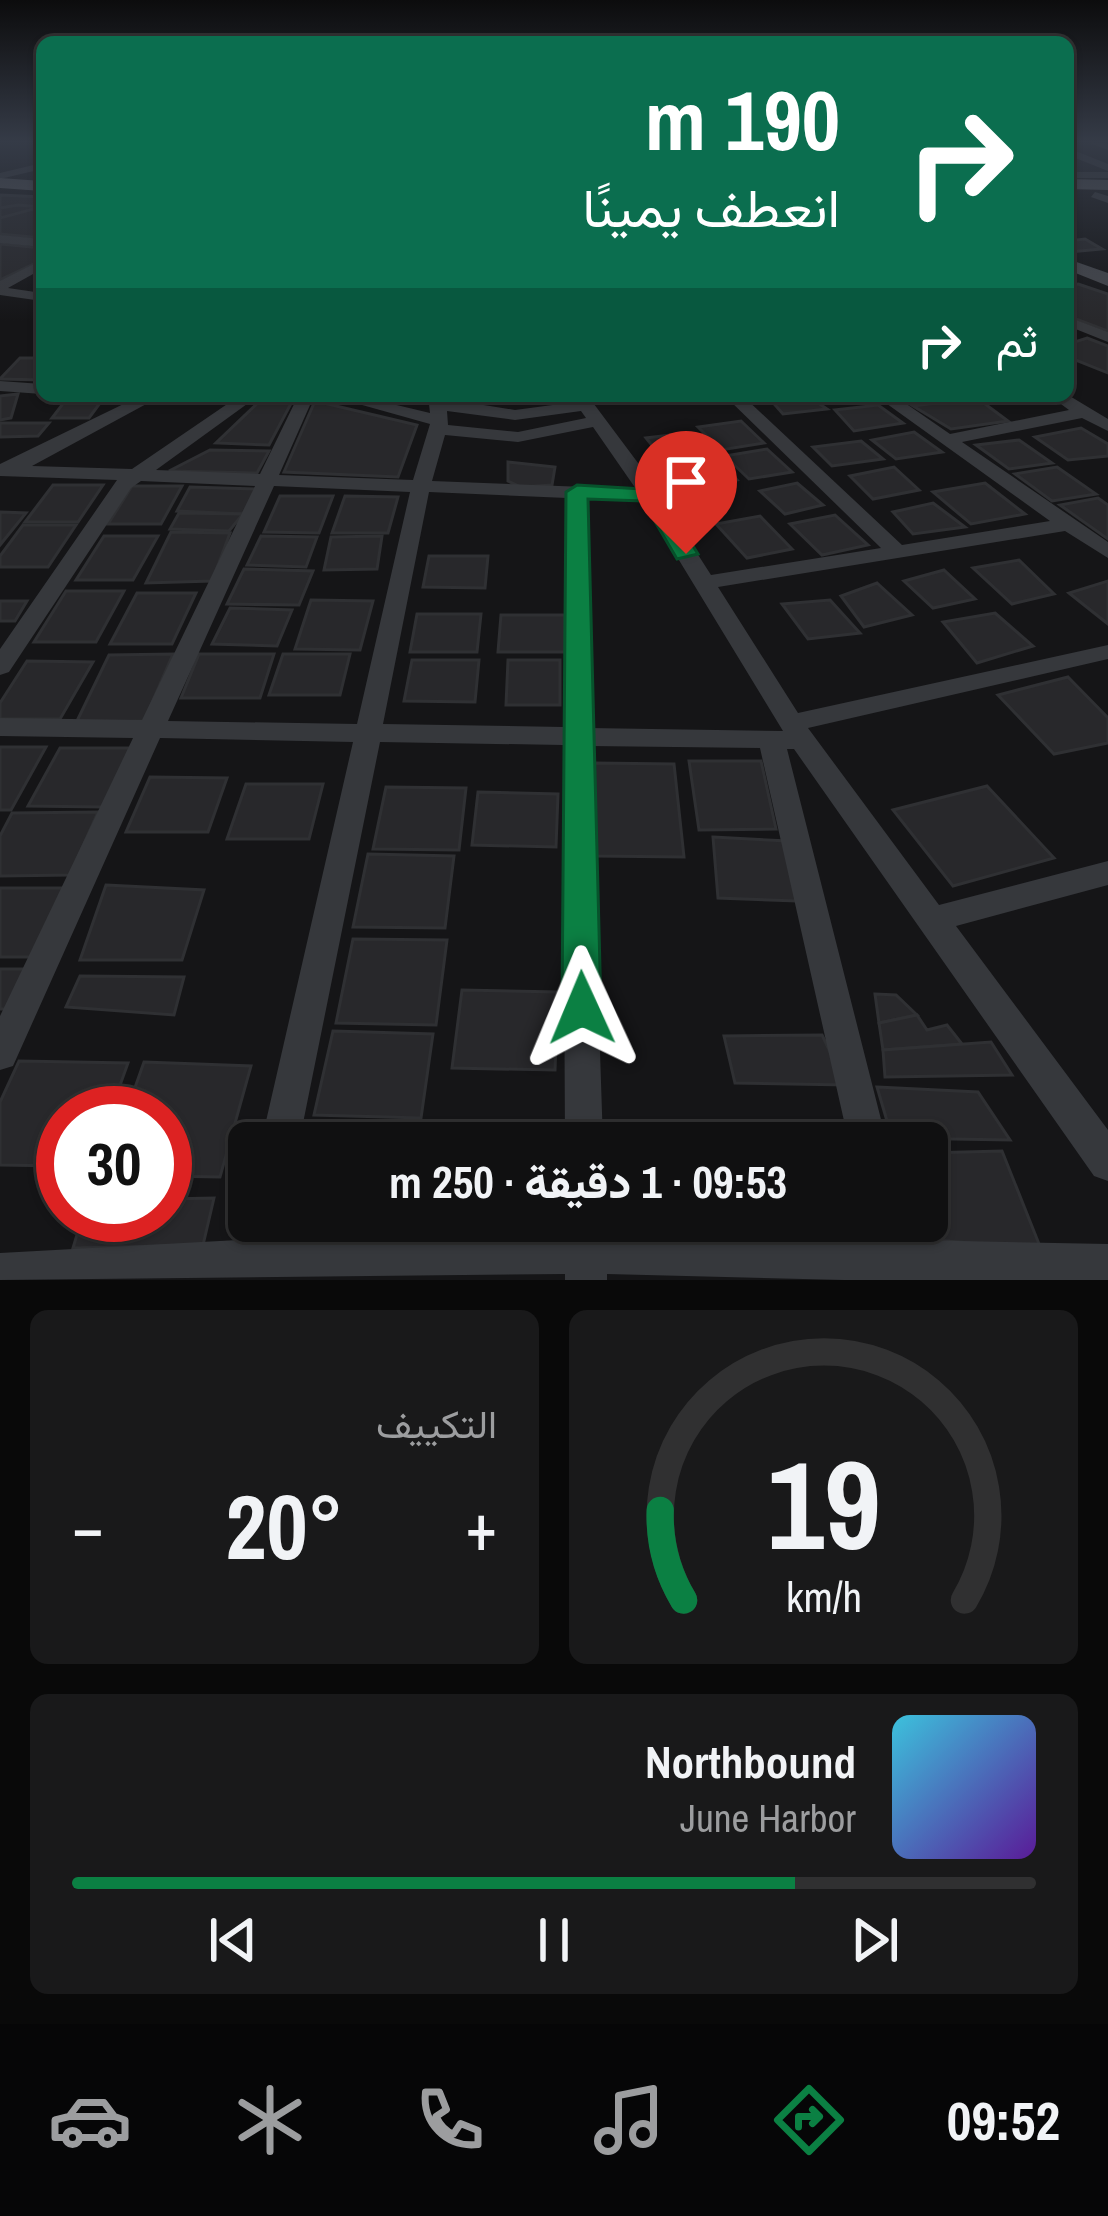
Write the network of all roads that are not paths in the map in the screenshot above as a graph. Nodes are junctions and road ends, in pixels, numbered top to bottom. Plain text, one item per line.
1 (0, 239) edge
2 (36, 242) edge
3 (36, 268) edge
4 (1074, 270) edge
5 (1108, 280) edge
6 (0, 289) edge
7 (36, 296) edge
8 (1074, 323) edge
9 (1108, 337) edge
10 (0, 386) edge
11 (36, 389) edge
12 (142, 402) edge
13 (241, 402) edge
14 (303, 402) edge
15 (374, 402) edge
16 (739, 402) edge
17 (893, 402) edge
18 (1068, 402) edge
19 (588, 403) edge
20 (1086, 412) junction
21 (439, 413) edge
22 (1108, 426) edge
23 (950, 439) junction
24 (3, 471) edge
25 (133, 475) junction
26 (270, 479) junction
27 (421, 486) junction
28 (577, 492) junction
29 (650, 495) junction
30 (1071, 524) junction
31 (894, 549) junction
32 (1108, 551) edge
33 (704, 584) junction
34 (1108, 652) edge
35 (0, 667) edge
36 (0, 727) edge
37 (150, 730) junction
38 (366, 733) junction
39 (788, 734) junction
40 (577, 738) junction
41 (1108, 872) edge
42 (930, 920) junction
43 (0, 1054) edge
44 (284, 1122) edge
45 (584, 1122) edge
46 (864, 1122) edge
47 (1108, 1162) edge
48 (891, 1242) edge
49 (586, 1251) edge
50 (256, 1253) edge
51 (1108, 1264) edge
52 (898, 1272) edge
53 (0, 1274) edge

1 - 2 street
3 - 6 street
4 - 5 main road
6 - 7 street
8 - 9 street
10 - 11 street
12 - 24 street
13 - 25 street
14 - 26 street
15 - 21 street
16 - 31 street
17 - 23 street
18 - 20 street
19 - 21 street
19 - 29 street
20 - 22 street
20 - 23 street
21 - 27 street
23 - 30 street
24 - 25 street
25 - 26 street
25 - 35 street
26 - 27 street
26 - 37 street
27 - 28 street
27 - 38 street
28 - 29 street
28 - 40 street
29 - 33 street
30 - 31 street
30 - 32 street
31 - 33 street
33 - 39 street
34 - 39 street
36 - 37 street
37 - 38 street
37 - 43 street
38 - 40 street
38 - 44 street
39 - 40 street
39 - 42 street
39 - 46 street
40 - 45 street
41 - 42 street
42 - 47 street
48 - 52 street
49 - 50 street
49 - 52 street
50 - 53 street
51 - 52 street

